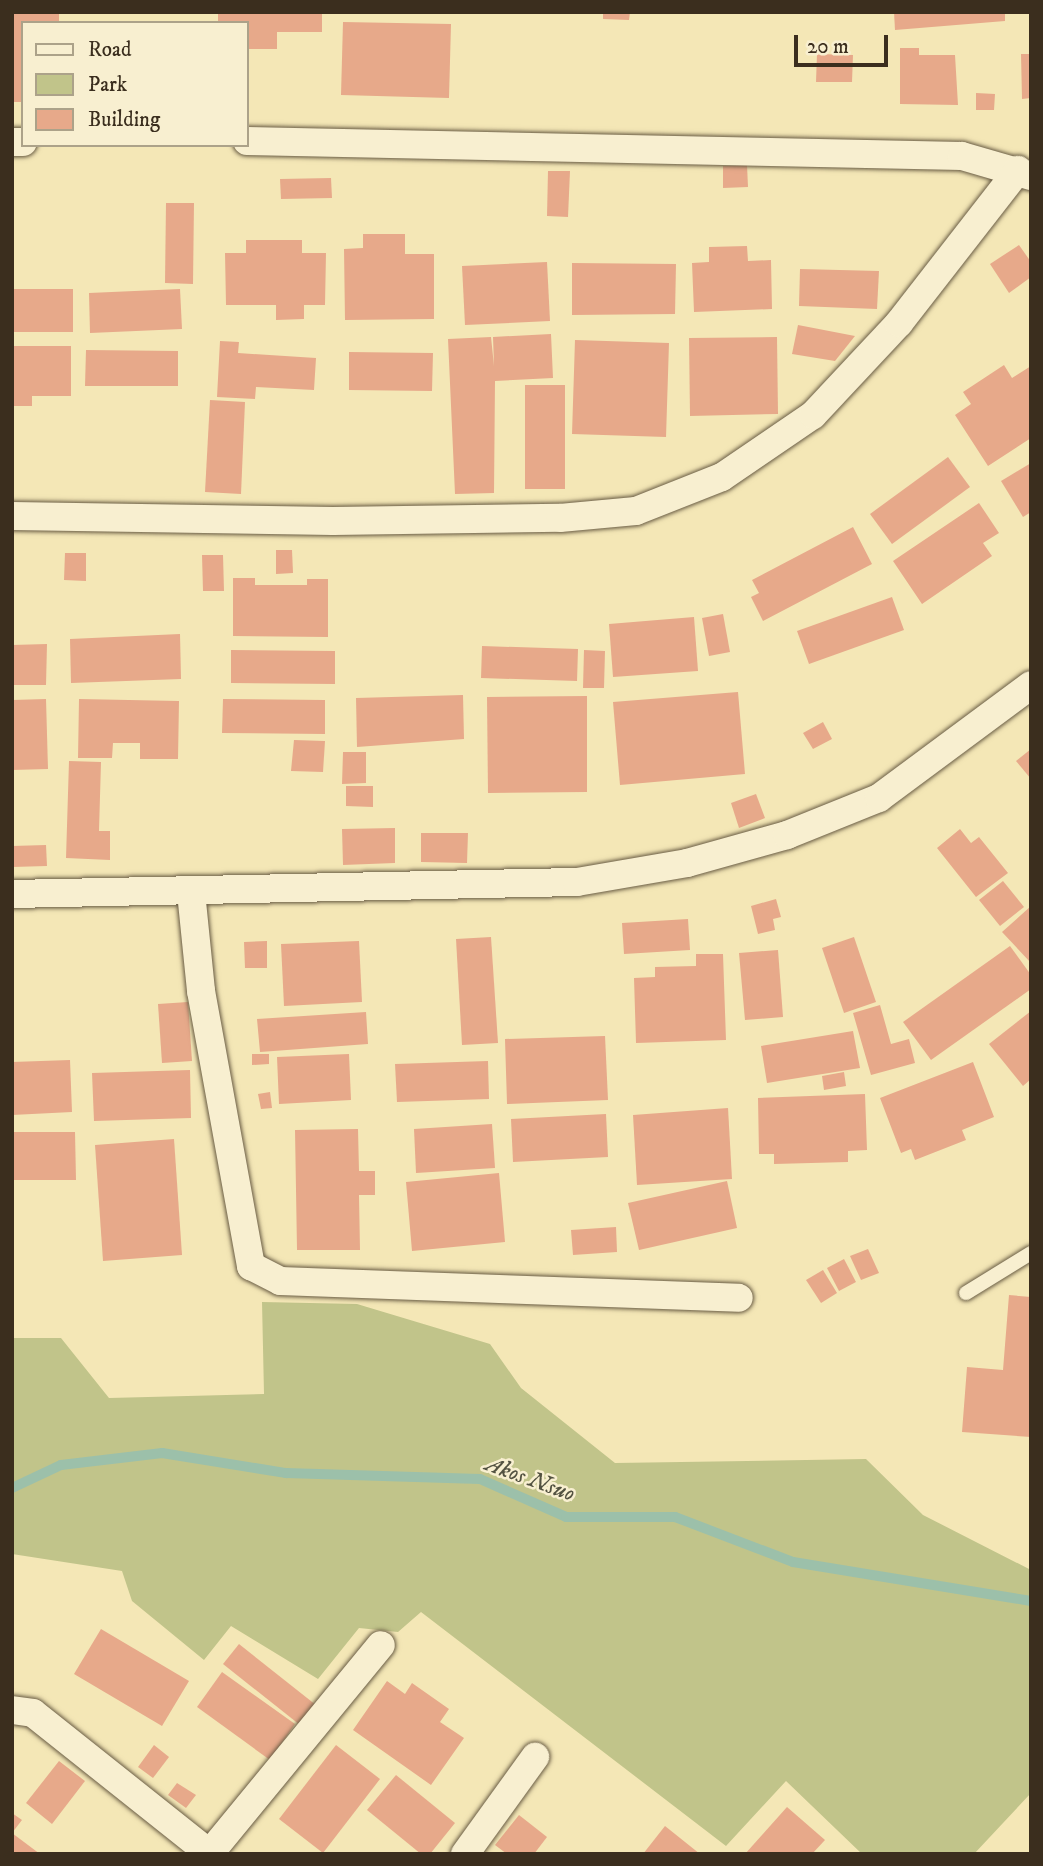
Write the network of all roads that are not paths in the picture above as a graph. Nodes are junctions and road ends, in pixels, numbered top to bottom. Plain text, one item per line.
1 (248, 141) edge
2 (1024, 173) edge
3 (12, 516) edge
4 (1031, 685) edge
5 (191, 892) junction
6 (12, 894) edge
7 (1031, 1253) edge
8 (965, 1293) dead end
9 (738, 1298) dead end
10 (381, 1645) dead end
11 (12, 1710) edge
12 (535, 1757) dead end
13 (210, 1853) edge
14 (465, 1854) edge

1 - 2 street
2 - 3 street
4 - 5 street
5 - 6 street
5 - 9 street
7 - 8 lane
10 - 13 street
11 - 13 street
12 - 14 street

